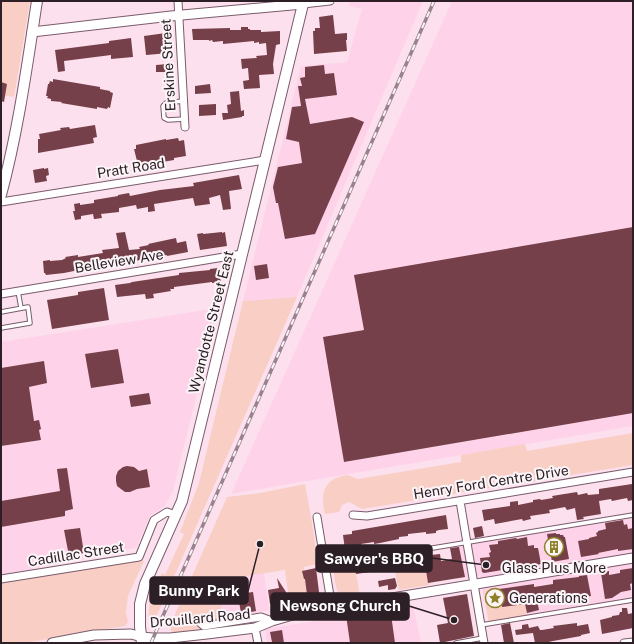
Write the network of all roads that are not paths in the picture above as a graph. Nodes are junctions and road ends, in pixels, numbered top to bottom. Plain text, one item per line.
1 (37, 1) edge
2 (178, 1) edge
3 (330, 1) edge
4 (304, 2) edge
5 (245, 5) edge
6 (178, 15) junction
7 (32, 32) junction
8 (183, 100) junction
9 (185, 119) junction
10 (185, 128) dead end
11 (265, 160) junction
12 (1, 195) edge
13 (1, 202) edge
14 (242, 254) junction
15 (18, 291) junction
16 (1, 294) edge
17 (21, 308) junction
18 (1, 312) edge
19 (1, 328) edge
20 (633, 472) edge
21 (460, 501) junction
22 (176, 515) junction
23 (353, 515) dead end
24 (633, 515) edge
25 (317, 517) dead end
26 (467, 543) junction
27 (633, 558) edge
28 (325, 566) junction
29 (1, 579) edge
30 (474, 584) junction
31 (633, 600) edge
32 (332, 608) junction
33 (196, 619) dead end
34 (272, 621) junction
35 (481, 625) junction
36 (255, 628) junction
37 (142, 640) edge
38 (484, 641) edge
39 (633, 642) edge
40 (52, 643) edge
41 (258, 643) edge
42 (456, 643) edge
43 (624, 643) edge

1 - 7 main road
2 - 6 street, Erskine Street
3 - 4 street
4 - 5 street
4 - 11 main road, Wyandotte Street East
5 - 6 street
6 - 7 street
6 - 8 street, Erskine Street
7 - 12 main road
8 - 9 street, Erskine Street
8 - 9 lane
9 - 10 street, Erskine Street
11 - 13 street, Pratt Road
11 - 14 main road, Wyandotte Street East
14 - 15 street, Belleview Ave
14 - 22 main road, Wyandotte Street East
15 - 16 street, Belleview Ave
15 - 17 lane
17 - 18 lane
17 - 19 lane
20 - 21 street, Henry Ford Centre Drive
21 - 23 street, Henry Ford Centre Drive
21 - 26 street
22 - 29 street, Cadillac Street
22 - 37 main road, Wyandotte Street East
24 - 26 lane
25 - 28 street
26 - 28 lane
26 - 30 street
27 - 30 street, Drouillard Road
28 - 32 street
30 - 32 street, Drouillard Road
30 - 35 street
31 - 35 lane
32 - 34 street, Drouillard Road
33 - 34 street
34 - 36 street, Drouillard Road
35 - 38 street
36 - 37 street, Drouillard Road
36 - 41 street
37 - 40 street, Drouillard Road
38 - 42 lane
39 - 43 street

